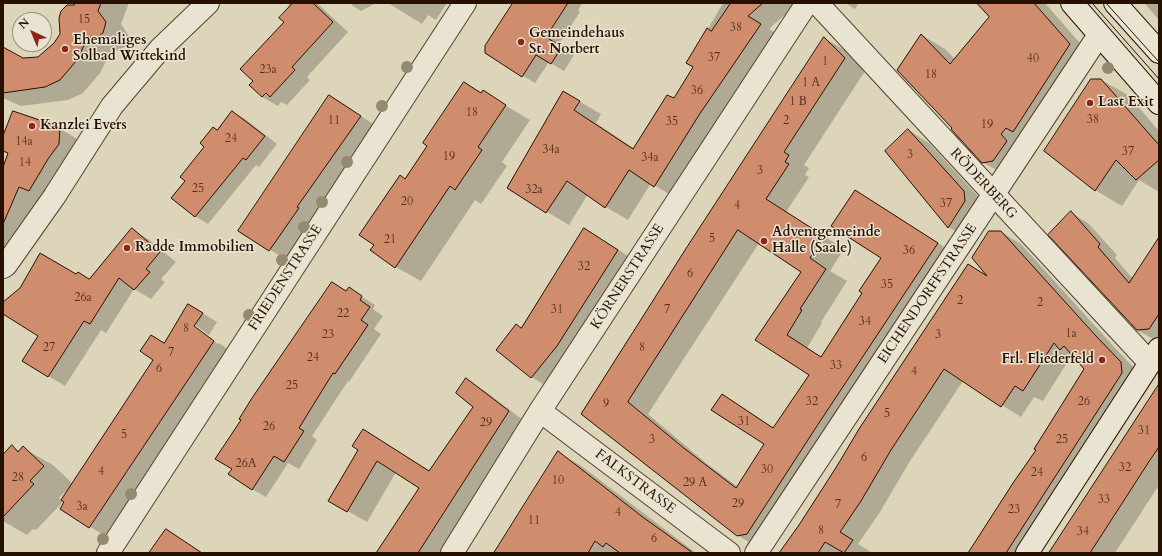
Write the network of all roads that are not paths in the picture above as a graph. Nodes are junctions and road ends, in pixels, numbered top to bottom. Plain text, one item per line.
1 (208, 3) edge
2 (465, 3) edge
3 (807, 3) edge
4 (817, 3) edge
5 (1072, 3) edge
6 (1117, 4) edge
7 (1099, 35) junction
8 (1159, 52) edge
9 (1159, 103) edge
10 (994, 195) junction
11 (3, 267) edge
12 (1154, 356) edge
13 (540, 411) junction
14 (108, 553) edge
15 (452, 553) edge
16 (729, 553) edge
17 (756, 553) edge
18 (1027, 553) edge

1 - 11 street
2 - 14 street, FRIEDENSTRASSE
3 - 13 street, KÖRNERSTRASSE
4 - 10 street, RÖDERBERG
5 - 7 street
6 - 8 street
7 - 9 street
7 - 10 street, EICHENDORFFSTRASSE
10 - 12 street, RÖDERBERG
10 - 17 street, EICHENDORFFSTRASSE
12 - 18 street
13 - 15 street, KÖRNERSTRASSE
13 - 16 street, FALKSTRASSE

